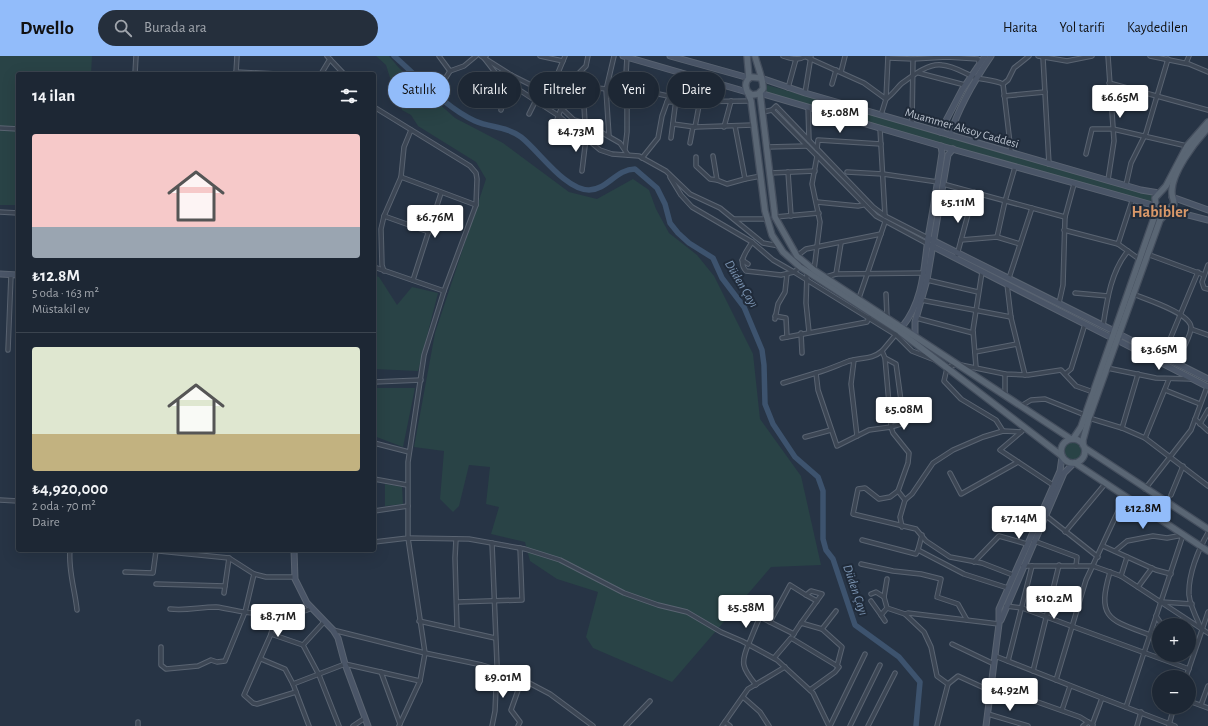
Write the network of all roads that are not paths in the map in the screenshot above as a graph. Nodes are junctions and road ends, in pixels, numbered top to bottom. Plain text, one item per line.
1 (136, 56) edge
2 (237, 56) edge
3 (327, 56) edge
4 (439, 56) edge
5 (476, 56) edge
6 (540, 56) edge
7 (565, 56) edge
8 (588, 56) edge
9 (614, 56) edge
10 (670, 56) edge
11 (747, 56) edge
12 (755, 56) edge
13 (783, 56) edge
14 (804, 56) edge
15 (845, 56) edge
16 (947, 56) edge
17 (985, 56) edge
18 (991, 56) edge
19 (1029, 56) edge
20 (1038, 56) edge
21 (1092, 56) edge
22 (1108, 56) edge
23 (1150, 56) edge
24 (1189, 56) edge
25 (484, 57) edge
26 (625, 57) edge
27 (888, 57) edge
28 (928, 57) edge
29 (810, 58) edge
30 (1043, 58) junction
31 (1066, 58) edge
32 (690, 59) edge
33 (796, 59) junction
34 (913, 59) junction
35 (1168, 59) junction
36 (330, 60) junction
37 (563, 61) junction
38 (1186, 63) junction
39 (980, 64) junction
40 (929, 67) junction
41 (836, 70) junction
42 (450, 71) joint
43 (135, 72) edge
44 (236, 72) edge
45 (322, 72) edge
46 (342, 72) edge
47 (494, 72) edge
48 (506, 72) edge
49 (558, 72) edge
50 (580, 72) edge
51 (625, 72) edge
52 (677, 72) edge
53 (841, 72) junction
54 (1208, 72) edge
55 (920, 73) junction
56 (974, 76) junction
57 (913, 77) junction
58 (749, 78) junction
59 (761, 78) junction
60 (1109, 82) junction
61 (832, 84) dead end
62 (965, 84) junction
63 (1003, 84) junction
64 (725, 86) edge
65 (788, 88) junction
66 (600, 90) edge
67 (606, 90) junction
68 (748, 92) junction
69 (1045, 92) junction
70 (760, 93) junction
71 (805, 93) junction
72 (1157, 95) junction
73 (1004, 96) junction
74 (886, 99) junction
75 (725, 101) edge
76 (731, 101) junction
77 (751, 101) junction
78 (667, 102) edge
79 (376, 107) edge
80 (808, 107) junction
81 (532, 108) edge
82 (548, 108) edge
83 (561, 108) joint
84 (584, 108) edge
85 (627, 108) edge
86 (676, 108) edge
87 (698, 108) edge
88 (772, 110) junction
89 (1208, 110) edge
90 (763, 112) junction
91 (529, 114) dead end
92 (881, 115) junction
93 (559, 116) junction
94 (1208, 122) edge
95 (585, 123) junction
96 (673, 124) junction
97 (912, 124) junction
98 (753, 125) junction
99 (735, 126) junction
100 (694, 127) junction
101 (724, 127) junction
102 (0, 128) edge
103 (16, 128) edge
104 (1208, 128) edge
105 (880, 129) junction
106 (1113, 129) junction
107 (411, 130) junction
108 (553, 130) dead end
109 (940, 132) junction
110 (1206, 134) edge
111 (950, 135) junction
112 (608, 136) junction
113 (1144, 137) junction
114 (586, 138) junction
115 (671, 138) dead end
116 (809, 140) junction
117 (690, 143) dead end
118 (881, 144) junction
119 (807, 146) junction
120 (941, 146) junction
121 (1187, 146) junction
122 (767, 148) junction
123 (817, 148) junction
124 (953, 149) junction
125 (625, 150) junction
126 (1011, 152) junction
127 (1086, 154) dead end
128 (628, 155) junction
129 (713, 156) dead end
130 (817, 156) junction
131 (696, 157) dead end
132 (642, 158) junction
133 (1050, 164) junction
134 (1015, 167) junction
135 (582, 171) dead end
136 (815, 171) junction
137 (666, 172) junction
138 (716, 172) junction
139 (788, 172) junction
140 (848, 172) dead end
141 (706, 173) junction
142 (770, 173) junction
143 (883, 174) junction
144 (761, 176) junction
145 (401, 177) junction
146 (745, 179) junction
147 (717, 180) junction
148 (1108, 180) junction
149 (940, 183) junction
150 (1074, 184) junction
151 (1126, 186) junction
152 (974, 192) junction
153 (441, 193) junction
154 (1160, 193) junction
155 (1172, 196) junction
156 (1005, 201) junction
157 (1132, 201) junction
158 (817, 202) junction
159 (476, 205) junction
160 (863, 205) junction
161 (1156, 206) junction
162 (1032, 208) junction
163 (1208, 210) edge
164 (1167, 211) junction
165 (0, 212) edge
166 (16, 213) edge
167 (819, 213) junction
168 (384, 216) junction
169 (791, 216) junction
170 (885, 216) junction
171 (775, 217) junction
172 (1064, 217) junction
173 (733, 219) junction
174 (767, 219) junction
175 (1208, 220) edge
176 (885, 222) junction
177 (1064, 230) junction
178 (429, 232) junction
179 (881, 234) junction
180 (997, 237) junction
181 (931, 239) junction
182 (961, 240) junction
183 (752, 242) junction
184 (842, 243) junction
185 (1020, 244) junction
186 (1118, 244) junction
187 (930, 245) junction
188 (779, 246) junction
189 (818, 247) junction
190 (1128, 251) junction
191 (957, 252) junction
192 (1147, 254) junction
193 (797, 256) junction
194 (956, 259) junction
195 (1139, 259) junction
196 (742, 260) junction
197 (805, 263) junction
198 (748, 264) dead end
199 (1208, 264) edge
200 (800, 267) junction
201 (376, 268) edge
202 (814, 270) junction
203 (384, 271) junction
204 (794, 272) junction
205 (807, 272) junction
206 (982, 272) junction
207 (1198, 272) junction
208 (924, 273) junction
209 (0, 274) edge
210 (787, 274) junction
211 (836, 274) junction
212 (868, 274) junction
213 (11, 275) junction
214 (16, 275) edge
215 (1204, 275) junction
216 (826, 277) junction
217 (1009, 278) junction
218 (413, 280) junction
219 (807, 280) junction
220 (927, 280) junction
221 (1007, 284) junction
222 (1208, 289) edge
223 (444, 290) junction
224 (978, 292) junction
225 (1075, 293) dead end
226 (886, 294) dead end
227 (1133, 294) junction
228 (1108, 296) junction
229 (859, 298) junction
230 (922, 300) junction
231 (1059, 303) junction
232 (975, 310) junction
233 (1181, 314) junction
234 (887, 317) junction
235 (1011, 317) junction
236 (869, 318) junction
237 (916, 318) junction
238 (1085, 324) junction
239 (1103, 326) junction
240 (1191, 329) junction
241 (899, 331) junction
242 (809, 332) junction
243 (1117, 332) junction
244 (801, 333) junction
245 (973, 333) junction
246 (1208, 335) edge
247 (915, 336) junction
248 (787, 337) junction
249 (782, 338) dead end
250 (1115, 339) junction
251 (1017, 344) junction
252 (8, 350) dead end
253 (882, 351) junction
254 (975, 352) junction
255 (802, 353) dead end
256 (1163, 356) junction
257 (885, 358) junction
258 (854, 360) junction
259 (1176, 363) junction
260 (956, 364) junction
261 (976, 367) junction
262 (947, 368) junction
263 (1107, 368) junction
264 (816, 373) junction
265 (1005, 374) junction
266 (1065, 374) junction
267 (1138, 374) junction
268 (1025, 375) junction
269 (1169, 379) junction
270 (1192, 379) junction
271 (421, 380) junction
272 (1208, 380) edge
273 (376, 382) edge
274 (783, 384) dead end
275 (1208, 386) edge
276 (1164, 390) junction
277 (1092, 392) junction
278 (1005, 397) junction
279 (1200, 404) junction
280 (1021, 406) junction
281 (1208, 410) edge
282 (1087, 416) junction
283 (1195, 420) junction
284 (1200, 424) junction
285 (892, 427) junction
286 (1122, 428) junction
287 (831, 430) junction
288 (1003, 431) junction
289 (1022, 431) junction
290 (1208, 431) edge
291 (857, 436) junction
292 (805, 437) dead end
293 (1145, 438) junction
294 (1072, 439) junction
295 (376, 444) edge
296 (1084, 446) junction
297 (409, 452) junction
298 (1171, 456) junction
299 (1062, 457) junction
300 (1018, 462) junction
301 (1074, 463) junction
302 (1183, 466) junction
303 (950, 473) dead end
304 (376, 479) edge
305 (1105, 484) junction
306 (407, 485) junction
307 (1053, 485) junction
308 (1208, 486) edge
309 (1145, 489) junction
310 (898, 491) junction
311 (1123, 495) junction
312 (1171, 495) dead end
313 (0, 500) edge
314 (905, 500) junction
315 (16, 501) edge
316 (408, 506) junction
317 (376, 511) edge
318 (1045, 515) junction
319 (902, 527) junction
320 (1208, 529) edge
321 (1065, 532) junction
322 (1208, 533) edge
323 (1183, 534) junction
324 (922, 535) junction
325 (408, 538) junction
326 (456, 539) junction
327 (862, 540) dead end
328 (1034, 541) junction
329 (376, 542) edge
330 (492, 543) junction
331 (1027, 544) junction
332 (1103, 546) junction
333 (1201, 546) junction
334 (520, 548) junction
335 (918, 550) junction
336 (1208, 550) edge
337 (1115, 551) junction
338 (70, 552) edge
339 (156, 552) edge
340 (166, 552) edge
341 (294, 552) edge
342 (1127, 557) junction
343 (229, 558) junction
344 (1098, 558) junction
345 (974, 562) junction
346 (861, 564) dead end
347 (1059, 565) junction
348 (1023, 566) junction
349 (1032, 566) junction
350 (1076, 566) junction
351 (1093, 566) junction
352 (1152, 568) junction
353 (125, 572) dead end
354 (1110, 572) junction
355 (254, 574) junction
356 (1171, 574) junction
357 (1013, 575) junction
358 (1121, 576) junction
359 (295, 578) junction
360 (887, 579) dead end
361 (156, 584) dead end
362 (225, 586) junction
363 (1138, 587) junction
364 (1008, 588) junction
365 (224, 593) dead end
366 (871, 594) dead end
367 (806, 595) junction
368 (884, 597) junction
369 (495, 601) junction
370 (817, 601) junction
371 (871, 601) dead end
372 (457, 602) junction
373 (1161, 602) junction
374 (1192, 604) junction
375 (1006, 606) junction
376 (311, 608) junction
377 (887, 608) junction
378 (1022, 608) junction
379 (170, 609) dead end
380 (77, 610) dead end
381 (836, 611) dead end
382 (244, 612) junction
383 (1208, 612) edge
384 (271, 613) junction
385 (905, 614) junction
386 (881, 615) junction
387 (1047, 616) junction
388 (1156, 616) joint
389 (885, 620) dead end
390 (967, 620) junction
391 (419, 621) junction
392 (324, 622) junction
393 (770, 622) junction
394 (801, 623) junction
395 (999, 624) junction
396 (1071, 625) junction
397 (457, 629) junction
398 (822, 629) junction
399 (333, 630) junction
400 (1202, 630) junction
401 (1208, 633) edge
402 (271, 634) junction
403 (1150, 635) junction
404 (792, 636) junction
405 (495, 638) junction
406 (749, 644) junction
407 (952, 644) dead end
408 (304, 645) junction
409 (160, 647) dead end
410 (1145, 652) junction
411 (424, 653) junction
412 (865, 654) dead end
413 (995, 656) junction
414 (774, 658) junction
415 (261, 659) junction
416 (1008, 661) junction
417 (345, 664) junction
418 (994, 664) junction
419 (880, 665) dead end
420 (836, 666) junction
421 (785, 667) junction
422 (1189, 668) joint
423 (497, 670) junction
424 (1033, 671) junction
425 (381, 672) junction
426 (895, 673) dead end
427 (319, 675) junction
428 (522, 679) junction
429 (1056, 680) junction
430 (420, 681) junction
431 (293, 684) junction
432 (948, 684) junction
433 (756, 685) junction
434 (1070, 686) junction
435 (1208, 686) edge
436 (991, 688) junction
437 (810, 690) junction
438 (296, 692) junction
439 (743, 697) junction
440 (1102, 698) junction
441 (650, 701) dead end
442 (1196, 703) edge
443 (1201, 705) junction
444 (1126, 707) junction
445 (1208, 708) edge
446 (1062, 710) junction
447 (1141, 712) junction
448 (988, 714) junction
449 (1172, 714) edge
450 (365, 718) junction
451 (725, 722) junction
452 (1088, 722) junction
453 (399, 725) edge
454 (1093, 725) edge
455 (1169, 725) edge
456 (309, 726) edge
457 (339, 726) edge
458 (353, 726) edge
459 (368, 726) edge
460 (492, 726) edge
461 (518, 726) edge
462 (593, 726) edge
463 (626, 726) edge
464 (722, 726) edge
465 (730, 726) edge
466 (769, 726) edge
467 (830, 726) edge
468 (850, 726) edge
469 (868, 726) edge
470 (937, 726) edge
471 (986, 726) edge
472 (1028, 726) edge
473 (1083, 726) edge
474 (1137, 726) edge
475 (1175, 726) edge

1 - 43 street
2 - 44 street
3 - 36 street
4 - 42 street
5 - 42 street
6 - 37 street
7 - 37 street
8 - 50 street
9 - 67 street
10 - 32 street
11 - 58 main road
12 - 59 main road
13 - 33 street
14 - 29 street
14 - 33 street
15 - 53 street
16 - 28 street
16 - 39 street
17 - 39 street
18 - 56 street
19 - 63 street
20 - 30 street
21 - 31 street
22 - 60 street
23 - 35 street
24 - 38 street
25 - 47 street
25 - 48 street
26 - 51 street
26 - 52 street
27 - 34 street
27 - 74 street
28 - 34 street
28 - 40 street
29 - 41 street
29 - 71 street
30 - 31 street
30 - 69 street
32 - 58 street
33 - 65 street
34 - 57 street
35 - 38 street
35 - 72 street
36 - 45 street
36 - 46 street
37 - 49 street
38 - 54 street
39 - 56 street
40 - 55 street
40 - 56 street
41 - 53 street
41 - 61 street
53 - 74 street
55 - 57 street
55 - 62 street
56 - 62 street
56 - 63 street
56 - 111 street
57 - 74 street
57 - 97 street
58 - 59 main road
58 - 68 main road
59 - 65 street, Muammer Aksoy Caddesi
59 - 70 main road
60 - 72 street
60 - 106 street
62 - 109 street
63 - 73 street
64 - 68 street
65 - 71 street, Muammer Aksoy Caddesi
66 - 67 street
67 - 112 street
68 - 70 main road
68 - 77 main road
69 - 73 street
69 - 133 street
70 - 80 street, Muammer Aksoy Caddesi
70 - 90 main road
71 - 92 street, Muammer Aksoy Caddesi
72 - 89 street
72 - 113 street
73 - 126 street
74 - 92 street
75 - 76 street
76 - 77 street
76 - 101 street
77 - 98 main road
78 - 132 street
79 - 107 street
80 - 105 street, Muammer Aksoy Caddesi
80 - 116 street
81 - 91 street
82 - 93 street
83 - 93 street
83 - 95 street
84 - 95 street
85 - 125 street
86 - 96 street
87 - 100 street
88 - 90 street
88 - 116 street
88 - 119 street
90 - 122 main road
92 - 97 street, Muammer Aksoy Caddesi
93 - 108 street
93 - 114 street
94 - 121 main road
95 - 112 street
96 - 100 street
96 - 115 street
97 - 109 street, Muammer Aksoy Caddesi
98 - 99 street
98 - 144 main road
99 - 101 street
99 - 146 street
100 - 101 street
100 - 117 street
102 - 103 street
104 - 110 main road
105 - 118 street
105 - 120 street, Muammer Aksoy Caddesi
106 - 113 street
106 - 127 street
106 - 148 street
107 - 145 street
107 - 159 street
109 - 111 street, Muammer Aksoy Caddesi
110 - 155 main road
111 - 126 street, Muammer Aksoy Caddesi
112 - 125 street
113 - 121 street
113 - 151 street
114 - 128 street
114 - 135 street
116 - 123 street
118 - 123 street
118 - 143 street
119 - 122 street
119 - 130 street
120 - 124 street, Muammer Aksoy Caddesi
120 - 149 street
121 - 154 main road
122 - 142 main road
123 - 170 street
124 - 134 street, Muammer Aksoy Caddesi
124 - 149 street
125 - 128 street
126 - 133 street, Muammer Aksoy Caddesi
128 - 132 street
129 - 138 street
130 - 136 street
130 - 160 street
131 - 141 street
132 - 137 street
133 - 148 street, Muammer Aksoy Caddesi
134 - 150 street, Muammer Aksoy Caddesi
134 - 156 street
136 - 139 street
136 - 158 street
137 - 173 street
137 - 183 street
138 - 141 street
138 - 147 street
139 - 142 street
139 - 169 street
140 - 143 street
141 - 147 street
142 - 171 main road
143 - 149 street
143 - 170 street
144 - 146 street
144 - 174 main road
145 - 153 street
145 - 168 street
146 - 147 street
148 - 151 street, Muammer Aksoy Caddesi
149 - 152 street
149 - 181 street
150 - 157 street, Muammer Aksoy Caddesi
150 - 172 street
151 - 154 street, Muammer Aksoy Caddesi
152 - 156 street
152 - 182 street
153 - 159 street
153 - 178 street
154 - 155 main road
154 - 161 main road
155 - 163 street
155 - 164 main road
156 - 162 street
156 - 180 street
157 - 161 street, Muammer Aksoy Caddesi
157 - 186 street
158 - 160 street
158 - 167 street
159 - 223 street
160 - 176 street
161 - 164 main road
161 - 195 main road
162 - 172 street
162 - 185 street
164 - 175 street
164 - 192 main road
165 - 166 street
167 - 169 street
167 - 189 street
168 - 178 street
168 - 203 street
169 - 171 street
170 - 181 street
171 - 193 main road
172 - 177 street
173 - 174 street
173 - 188 street
174 - 188 main road
176 - 179 street
176 - 187 street
177 - 186 street
177 - 231 street
178 - 218 street
179 - 184 street
179 - 212 street
180 - 182 street
180 - 185 street
181 - 187 street
181 - 191 street
182 - 191 street
183 - 196 street
183 - 204 street
184 - 189 street
184 - 211 street
185 - 217 street
186 - 190 street
187 - 194 street
187 - 208 street
187 - 220 street
188 - 200 main road
189 - 193 street
189 - 202 street
190 - 195 street
190 - 228 street
191 - 194 street
191 - 217 street
192 - 207 street
192 - 227 main road
193 - 197 main road
194 - 206 street
195 - 243 main road
196 - 198 street
196 - 210 street
197 - 200 street
197 - 202 main road
199 - 215 street
200 - 204 street
200 - 205 main road
201 - 203 street
202 - 216 main road
203 - 218 street
204 - 210 street
204 - 219 street
205 - 219 street
205 - 241 main road
206 - 221 street
206 - 224 street
207 - 215 street
207 - 233 street
208 - 212 street
208 - 241 street
209 - 213 street
210 - 248 street
211 - 212 street
211 - 216 street
212 - 229 street
213 - 214 street
213 - 252 street
215 - 222 street
216 - 229 main road
217 - 221 street
217 - 231 street
218 - 223 street
219 - 236 street
219 - 242 street
220 - 224 street
220 - 230 street
221 - 235 street
221 - 238 street
223 - 271 street
224 - 232 street
225 - 228 street
226 - 234 street
227 - 233 street
227 - 243 main road
228 - 239 street
229 - 234 main road
230 - 232 street
230 - 237 street
231 - 239 street
232 - 235 street
232 - 245 street
233 - 240 street
233 - 256 street
234 - 241 main road
235 - 251 street
236 - 241 street
236 - 242 street
237 - 245 street
237 - 247 street
238 - 250 street
238 - 266 street
239 - 243 street
240 - 246 street
240 - 259 street
241 - 247 main road
241 - 253 street
241 - 262 main road
242 - 244 street
243 - 250 main road
243 - 256 street
244 - 248 street
244 - 255 street
245 - 254 street
247 - 260 main road
248 - 249 street
250 - 263 main road
250 - 270 street
250 - 277 main road
251 - 254 street
251 - 268 street
253 - 257 street
253 - 258 street
254 - 261 street
256 - 259 street
257 - 285 street
257 - 285 street
258 - 264 street
258 - 291 street
259 - 272 street
260 - 261 street
260 - 262 street
260 - 278 main road
261 - 265 street
262 - 288 street
262 - 289 main road
263 - 267 street
263 - 282 main road
264 - 274 street
264 - 287 street
265 - 268 street
265 - 278 street
266 - 268 street
266 - 277 street
267 - 269 street
267 - 286 street
269 - 270 street
269 - 276 street
270 - 272 street
270 - 275 street
271 - 273 street
271 - 297 street
275 - 279 street
276 - 279 street
276 - 293 street
277 - 282 main road
278 - 280 main road
279 - 283 street
280 - 282 street
280 - 294 main road
281 - 284 street
282 - 286 street
282 - 294 main road
282 - 296 main road
283 - 284 street
283 - 298 street
284 - 290 street
285 - 291 street
285 - 310 street
286 - 293 street
287 - 291 street
287 - 292 street
288 - 289 street
288 - 314 street
289 - 299 main road
289 - 300 street
293 - 298 street
294 - 296 main road
294 - 299 main road
295 - 297 street
296 - 301 main road
296 - 309 main road
297 - 306 street
298 - 302 street
298 - 309 street
299 - 301 main road
299 - 307 street
300 - 303 street
300 - 307 street
301 - 305 main road
301 - 318 street
302 - 308 street
302 - 312 street
304 - 306 street
305 - 311 main road
305 - 321 street
306 - 316 street
307 - 331 street
309 - 320 main road
310 - 314 street
310 - 319 street
311 - 323 main road
311 - 332 street
313 - 315 street
314 - 319 street
316 - 317 street
316 - 325 street
318 - 321 street
318 - 328 street
319 - 324 street
321 - 344 street
322 - 333 street
323 - 333 main road
323 - 337 street
323 - 356 street
324 - 335 street
324 - 345 street
325 - 326 street
325 - 329 street
325 - 391 street
326 - 330 street
326 - 372 street
327 - 335 street
328 - 348 street
328 - 350 street
330 - 334 street
330 - 369 street
331 - 345 street
331 - 357 street
332 - 337 street
332 - 344 street
333 - 336 main road
333 - 374 street
334 - 369 street
334 - 406 street
335 - 364 street
337 - 342 street
338 - 380 street
339 - 353 street
340 - 343 street
341 - 359 street
342 - 352 street
342 - 358 street
343 - 355 street
343 - 362 street
344 - 351 street
345 - 357 street
346 - 390 street
347 - 349 street
347 - 350 street
347 - 387 street
348 - 349 street
348 - 375 street
349 - 378 street
350 - 351 street
351 - 354 street
351 - 396 street
352 - 356 street
352 - 363 street
354 - 358 street
354 - 403 street
355 - 359 street
355 - 382 street
356 - 373 street
357 - 364 street
358 - 363 street
359 - 376 street
360 - 368 street
361 - 362 street
362 - 365 street
363 - 373 street
364 - 395 street
366 - 368 street
367 - 370 street
367 - 370 street
367 - 393 street
368 - 377 street
369 - 372 street
369 - 405 street
370 - 394 street
371 - 386 street
372 - 397 street
373 - 374 street
373 - 388 street
373 - 400 street
374 - 400 street
375 - 378 street
375 - 395 street
376 - 384 street
376 - 392 street
377 - 385 street
377 - 386 street
378 - 387 street
378 - 416 street
379 - 382 street
381 - 398 street
382 - 384 street
382 - 409 street
383 - 400 street
384 - 402 street
385 - 390 street
385 - 432 street
386 - 389 street
387 - 396 street
387 - 424 street
388 - 403 street
390 - 395 street
391 - 397 street
391 - 411 street
392 - 399 street
392 - 408 street
393 - 404 street
393 - 406 street
394 - 398 street
394 - 404 street
395 - 413 street
396 - 410 street
396 - 429 street
397 - 405 street
398 - 420 street
399 - 411 street
399 - 417 street
400 - 401 street
400 - 422 street
402 - 408 street
402 - 415 street
403 - 410 street
404 - 414 street
404 - 420 street
405 - 423 street
406 - 414 street
406 - 433 street
407 - 418 street
408 - 427 street
410 - 422 street
410 - 444 street
411 - 423 street
411 - 430 street
412 - 467 street
413 - 416 street
413 - 418 street
414 - 421 street
415 - 431 street
415 - 438 street
416 - 424 street
417 - 425 street
417 - 427 street
417 - 450 street
418 - 436 street
419 - 468 street
420 - 437 street
421 - 433 street
421 - 437 street
423 - 428 street
423 - 460 street
424 - 429 street
425 - 430 street
425 - 453 street
426 - 469 street
427 - 431 street
427 - 457 street
428 - 461 street
428 - 462 street
429 - 434 street
430 - 453 street
431 - 438 street
432 - 436 street
432 - 470 street
433 - 439 street
434 - 440 street
434 - 446 street
435 - 443 street
436 - 446 street
436 - 448 street
437 - 467 street
438 - 456 street
439 - 451 street
439 - 466 street
440 - 444 street
440 - 454 street
441 - 463 street
442 - 443 street
443 - 445 street
444 - 447 street
446 - 452 street
447 - 455 street
447 - 474 street
448 - 471 street
448 - 472 street
449 - 455 street
450 - 458 street
450 - 459 street
451 - 464 street
451 - 465 street
452 - 454 street
452 - 473 street
455 - 475 street

